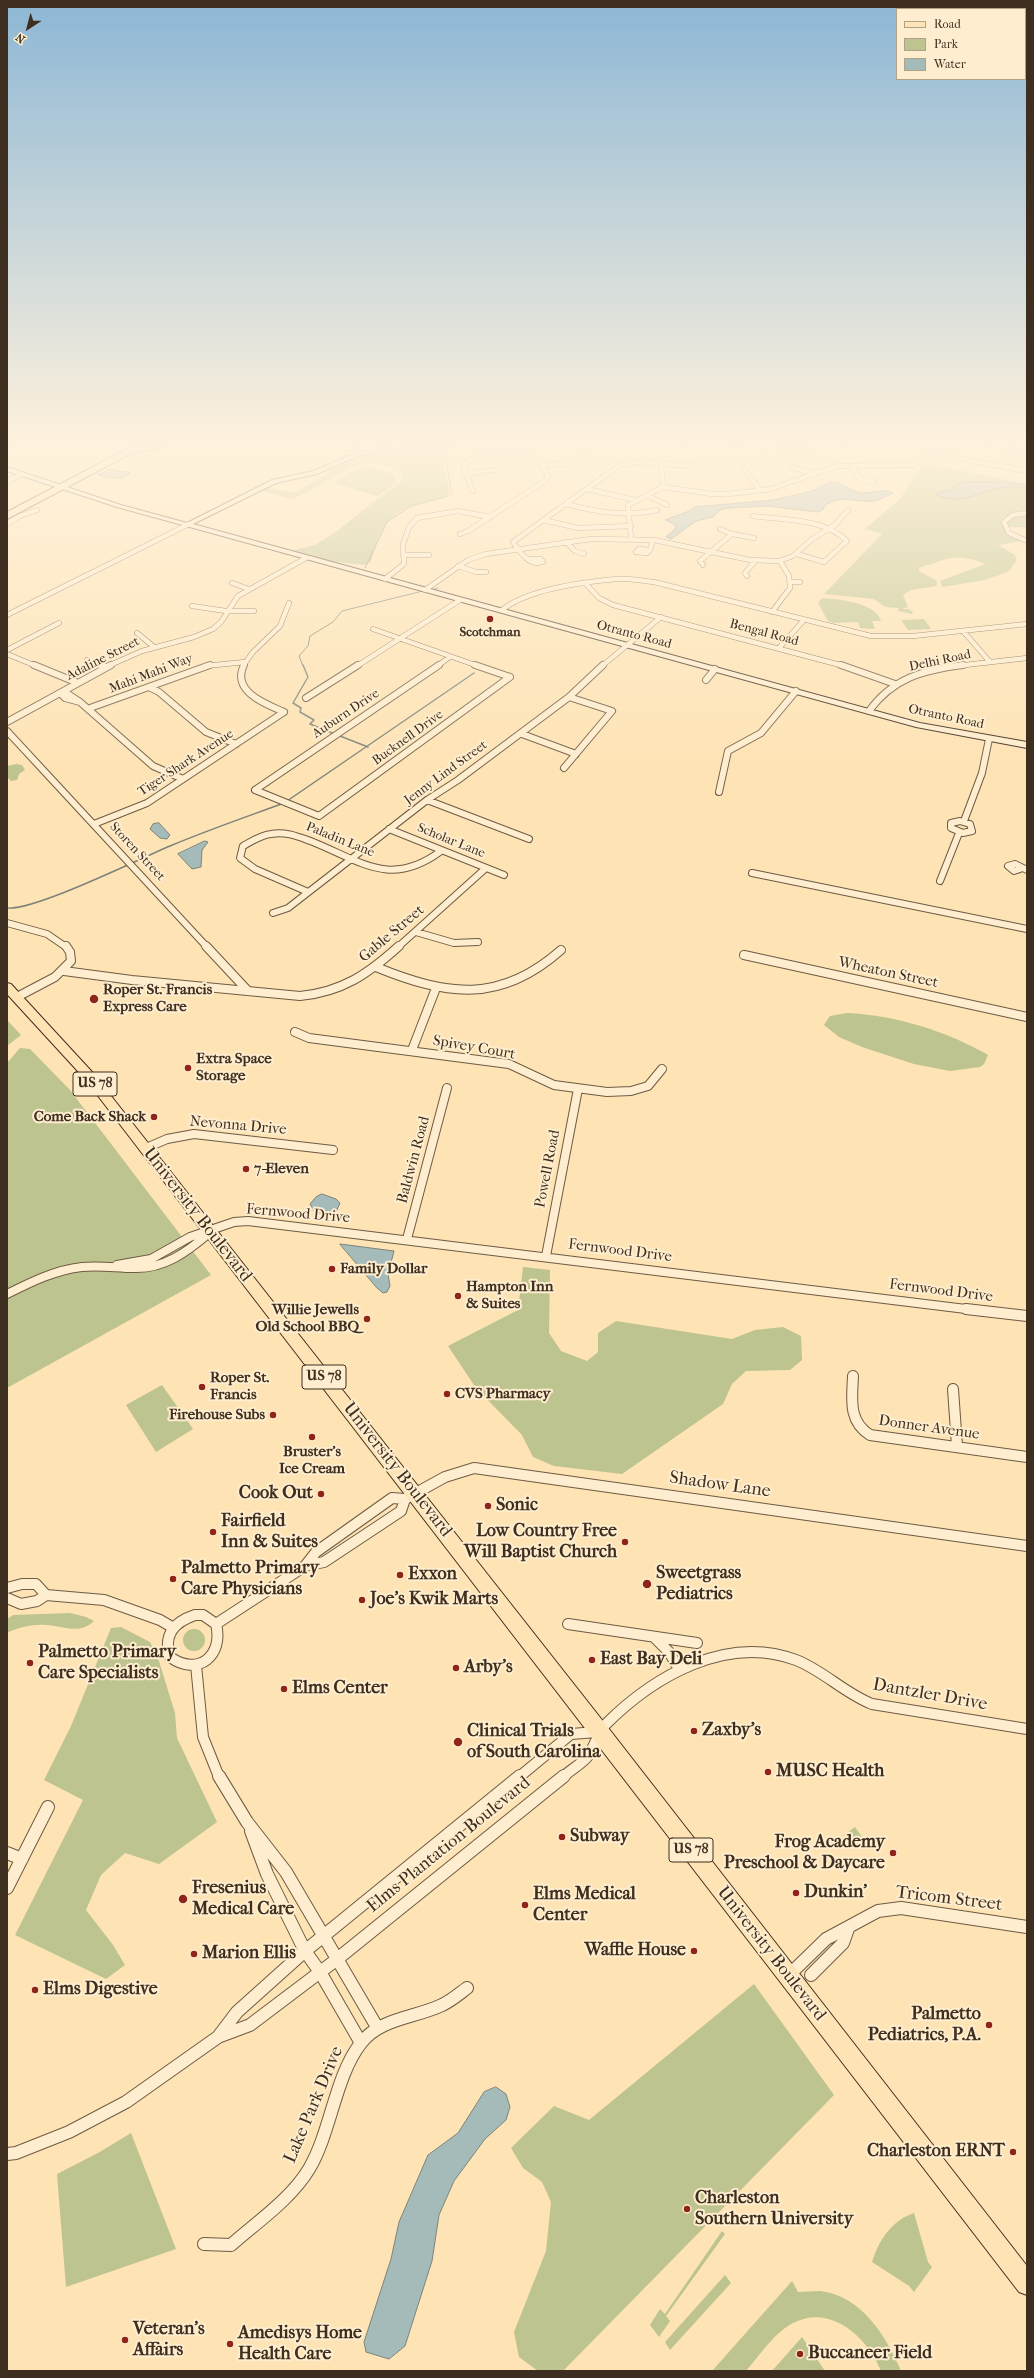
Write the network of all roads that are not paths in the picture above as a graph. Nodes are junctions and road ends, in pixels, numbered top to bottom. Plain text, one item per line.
1 (121, 558) edge
2 (306, 558) joint
3 (403, 558) edge
4 (477, 558) edge
5 (703, 558) edge
6 (742, 558) edge
7 (787, 558) edge
8 (810, 558) edge
9 (829, 558) edge
10 (755, 561) junction
11 (780, 561) junction
12 (703, 565) dead end
13 (458, 566) junction
14 (486, 572) dead end
15 (747, 576) dead end
16 (385, 579) junction
17 (792, 582) junction
18 (800, 582) dead end
19 (232, 583) dead end
20 (586, 584) junction
21 (249, 589) junction
22 (425, 590) junction
23 (460, 600) junction
24 (289, 603) dead end
25 (192, 606) dead end
26 (502, 610) junction
27 (226, 611) junction
28 (254, 611) dead end
29 (772, 612) junction
30 (7, 615) edge
31 (661, 617) junction
32 (804, 620) junction
33 (59, 623) dead end
34 (1027, 624) edge
35 (373, 629) dead end
36 (963, 631) junction
37 (137, 633) dead end
38 (400, 639) junction
39 (153, 646) junction
40 (628, 646) junction
41 (778, 648) junction
42 (7, 650) edge
43 (7, 654) edge
44 (450, 657) junction
45 (1027, 658) edge
46 (87, 660) dead end
47 (245, 662) junction
48 (990, 662) junction
49 (106, 667) junction
50 (715, 669) junction
51 (706, 680) dead end
52 (78, 683) junction
53 (895, 684) junction
54 (149, 687) junction
55 (796, 691) junction
56 (60, 693) junction
57 (569, 697) junction
58 (306, 698) dead end
59 (90, 708) junction
60 (869, 711) junction
61 (7, 722) edge
62 (7, 731) edge
63 (522, 734) junction
64 (989, 739) junction
65 (236, 744) junction
66 (1027, 745) edge
67 (576, 754) junction
68 (564, 768) dead end
69 (183, 779) junction
70 (719, 792) dead end
71 (427, 800) junction
72 (288, 804) joint
73 (964, 822) junction
74 (94, 824) junction
75 (390, 829) junction
76 (959, 833) junction
77 (529, 839) dead end
78 (441, 851) junction
79 (351, 859) junction
80 (486, 868) junction
81 (752, 873) dead end
82 (504, 875) dead end
83 (940, 881) dead end
84 (308, 892) junction
85 (273, 913) dead end
86 (7, 923) edge
87 (1027, 929) edge
88 (416, 932) junction
89 (478, 942) dead end
90 (561, 950) dead end
91 (744, 955) dead end
92 (376, 967) junction
93 (64, 970) junction
94 (7, 987) edge
95 (436, 988) junction
96 (248, 991) junction
97 (17, 998) junction
98 (1027, 1017) edge
99 (295, 1032) dead end
100 (412, 1050) junction
101 (662, 1069) dead end
102 (447, 1088) dead end
103 (578, 1089) junction
104 (144, 1149) junction
105 (333, 1150) dead end
106 (210, 1232) junction
107 (407, 1239) junction
108 (546, 1256) junction
109 (7, 1294) edge
110 (1027, 1316) edge
111 (853, 1376) dead end
112 (952, 1389) dead end
113 (957, 1446) junction
114 (1027, 1457) edge
115 (410, 1496) junction
116 (1027, 1546) edge
117 (305, 1566) junction
118 (7, 1588) edge
119 (46, 1594) junction
120 (7, 1598) edge
121 (216, 1624) junction
122 (568, 1624) dead end
123 (172, 1628) junction
124 (652, 1636) junction
125 (697, 1643) dead end
126 (196, 1666) junction
127 (679, 1669) junction
128 (1027, 1729) edge
129 (600, 1731) junction
130 (48, 1807) dead end
131 (247, 1822) junction
132 (7, 1853) edge
133 (22, 1859) junction
134 (7, 1888) edge
135 (1027, 1927) edge
136 (848, 1929) junction
137 (325, 1936) junction
138 (305, 1951) junction
139 (336, 1960) junction
140 (320, 1972) junction
141 (811, 1975) dead end
142 (788, 1976) junction
143 (467, 1988) dead end
144 (377, 2027) junction
145 (218, 2037) junction
146 (361, 2043) junction
147 (7, 2154) edge
148 (204, 2244) dead end
149 (1027, 2284) edge

1 - 30 street
2 - 16 street, Otranto Road
2 - 21 street, Adaline Street
3 - 16 street
4 - 13 street
5 - 12 street
6 - 10 street
7 - 11 street
8 - 9 street
10 - 11 street
10 - 15 street
11 - 17 street
13 - 14 street
13 - 22 street
16 - 22 street, Otranto Road
17 - 18 street
17 - 29 street
19 - 21 street
20 - 26 street
20 - 29 street
20 - 31 street, Bengal Road
21 - 27 street, Adaline Street
22 - 23 street, Otranto Road
23 - 26 street, Otranto Road
23 - 38 street
24 - 47 street
25 - 27 street
26 - 40 street, Otranto Road
27 - 28 street
27 - 39 street, Adaline Street
29 - 32 street
31 - 40 street, Jenny Lind Street
31 - 41 street, Bengal Road
32 - 36 street
32 - 41 street
33 - 42 street
34 - 36 street
35 - 38 street
36 - 48 street
37 - 39 street
38 - 44 street
38 - 58 street
39 - 49 street, Adaline Street
40 - 50 street, Otranto Road
40 - 57 street, Jenny Lind Street
41 - 53 street, Bengal Road
43 - 52 street
44 - 72 street, Auburn Drive
44 - 72 street, Bucknell Drive
45 - 48 street, Delhi Road
46 - 49 street
47 - 54 street, Mahi Mahi Way
47 - 65 street, Tiger Shark Avenue
48 - 53 street, Delhi Road
49 - 52 street, Adaline Street
50 - 51 street
50 - 55 street, Otranto Road
52 - 56 street, Adaline Street
53 - 60 street, Delhi Road
54 - 59 street, Mahi Mahi Way
54 - 65 street
55 - 60 street, Otranto Road
55 - 70 street
56 - 59 street
56 - 61 street, Adaline Street
57 - 63 street, Jenny Lind Street
57 - 67 street
59 - 69 street
60 - 64 street, Otranto Road
62 - 74 street, Storen Street
63 - 67 street
63 - 71 street, Jenny Lind Street
64 - 66 street, Otranto Road
64 - 73 street
65 - 69 street, Tiger Shark Avenue
67 - 68 street
69 - 74 street, Tiger Shark Avenue
71 - 75 street, Jenny Lind Street
71 - 77 street
73 - 76 street
73 - 76 street
74 - 96 street, Storen Street
75 - 78 street, Scholar Lane
75 - 79 street, Jenny Lind Street
76 - 83 street
78 - 79 street, Paladin Lane
78 - 80 street, Scholar Lane
79 - 84 street, Jenny Lind Street
79 - 84 street, Paladin Lane
80 - 82 street, Scholar Lane
80 - 88 street, Gable Street
81 - 87 street
84 - 85 street, Jenny Lind Street
86 - 93 street
88 - 89 street
88 - 92 street, Gable Street
90 - 95 street
91 - 98 street, Wheaton Street
92 - 95 street
92 - 96 street, Gable Street
93 - 96 street, Gable Street
93 - 97 street
94 - 97 main road, University Boulevard / US 78
95 - 100 street
97 - 104 main road, University Boulevard / US 78
99 - 100 street, Spivey Court
100 - 103 street, Spivey Court
101 - 103 street, Spivey Court
102 - 107 street, Baldwin Road
103 - 108 street, Powell Road
104 - 105 street, Nevonna Drive
104 - 106 main road, University Boulevard / US 78
106 - 107 street, Fernwood Drive
106 - 109 street, Fernwood Drive
106 - 115 main road, University Boulevard / US 78
107 - 108 street, Fernwood Drive
108 - 110 street, Fernwood Drive
111 - 113 street, Donner Avenue
112 - 113 street
113 - 114 street, Donner Avenue
115 - 116 street, Shadow Lane
115 - 117 street
115 - 117 street
115 - 129 main road, University Boulevard / US 78
117 - 121 street
118 - 119 street
119 - 120 street
119 - 123 street
121 - 123 street
121 - 126 street
122 - 124 street
123 - 126 street
124 - 125 street
124 - 127 street
126 - 131 street
127 - 128 street, Dantzler Drive
127 - 129 street, Dantzler Drive
129 - 137 street, Elms Plantation Boulevard
129 - 139 street, Elms Plantation Boulevard
129 - 142 main road, University Boulevard / US 78
130 - 133 street
131 - 137 street
131 - 138 street, Lake Park Drive
132 - 133 street
133 - 134 street
135 - 136 street, Tricom Street
136 - 141 street, Tricom Street
136 - 142 street, Tricom Street
137 - 138 street, Elms Plantation Boulevard
137 - 139 street
138 - 140 street, Lake Park Drive
138 - 145 street, Elms Plantation Boulevard
139 - 140 street, Elms Plantation Boulevard
139 - 144 street
140 - 145 street, Elms Plantation Boulevard
140 - 146 street, Lake Park Drive
142 - 149 main road, University Boulevard / US 78
143 - 144 street, Lake Park Drive
144 - 146 street, Lake Park Drive
145 - 147 street, Elms Plantation Boulevard
146 - 148 street, Lake Park Drive

